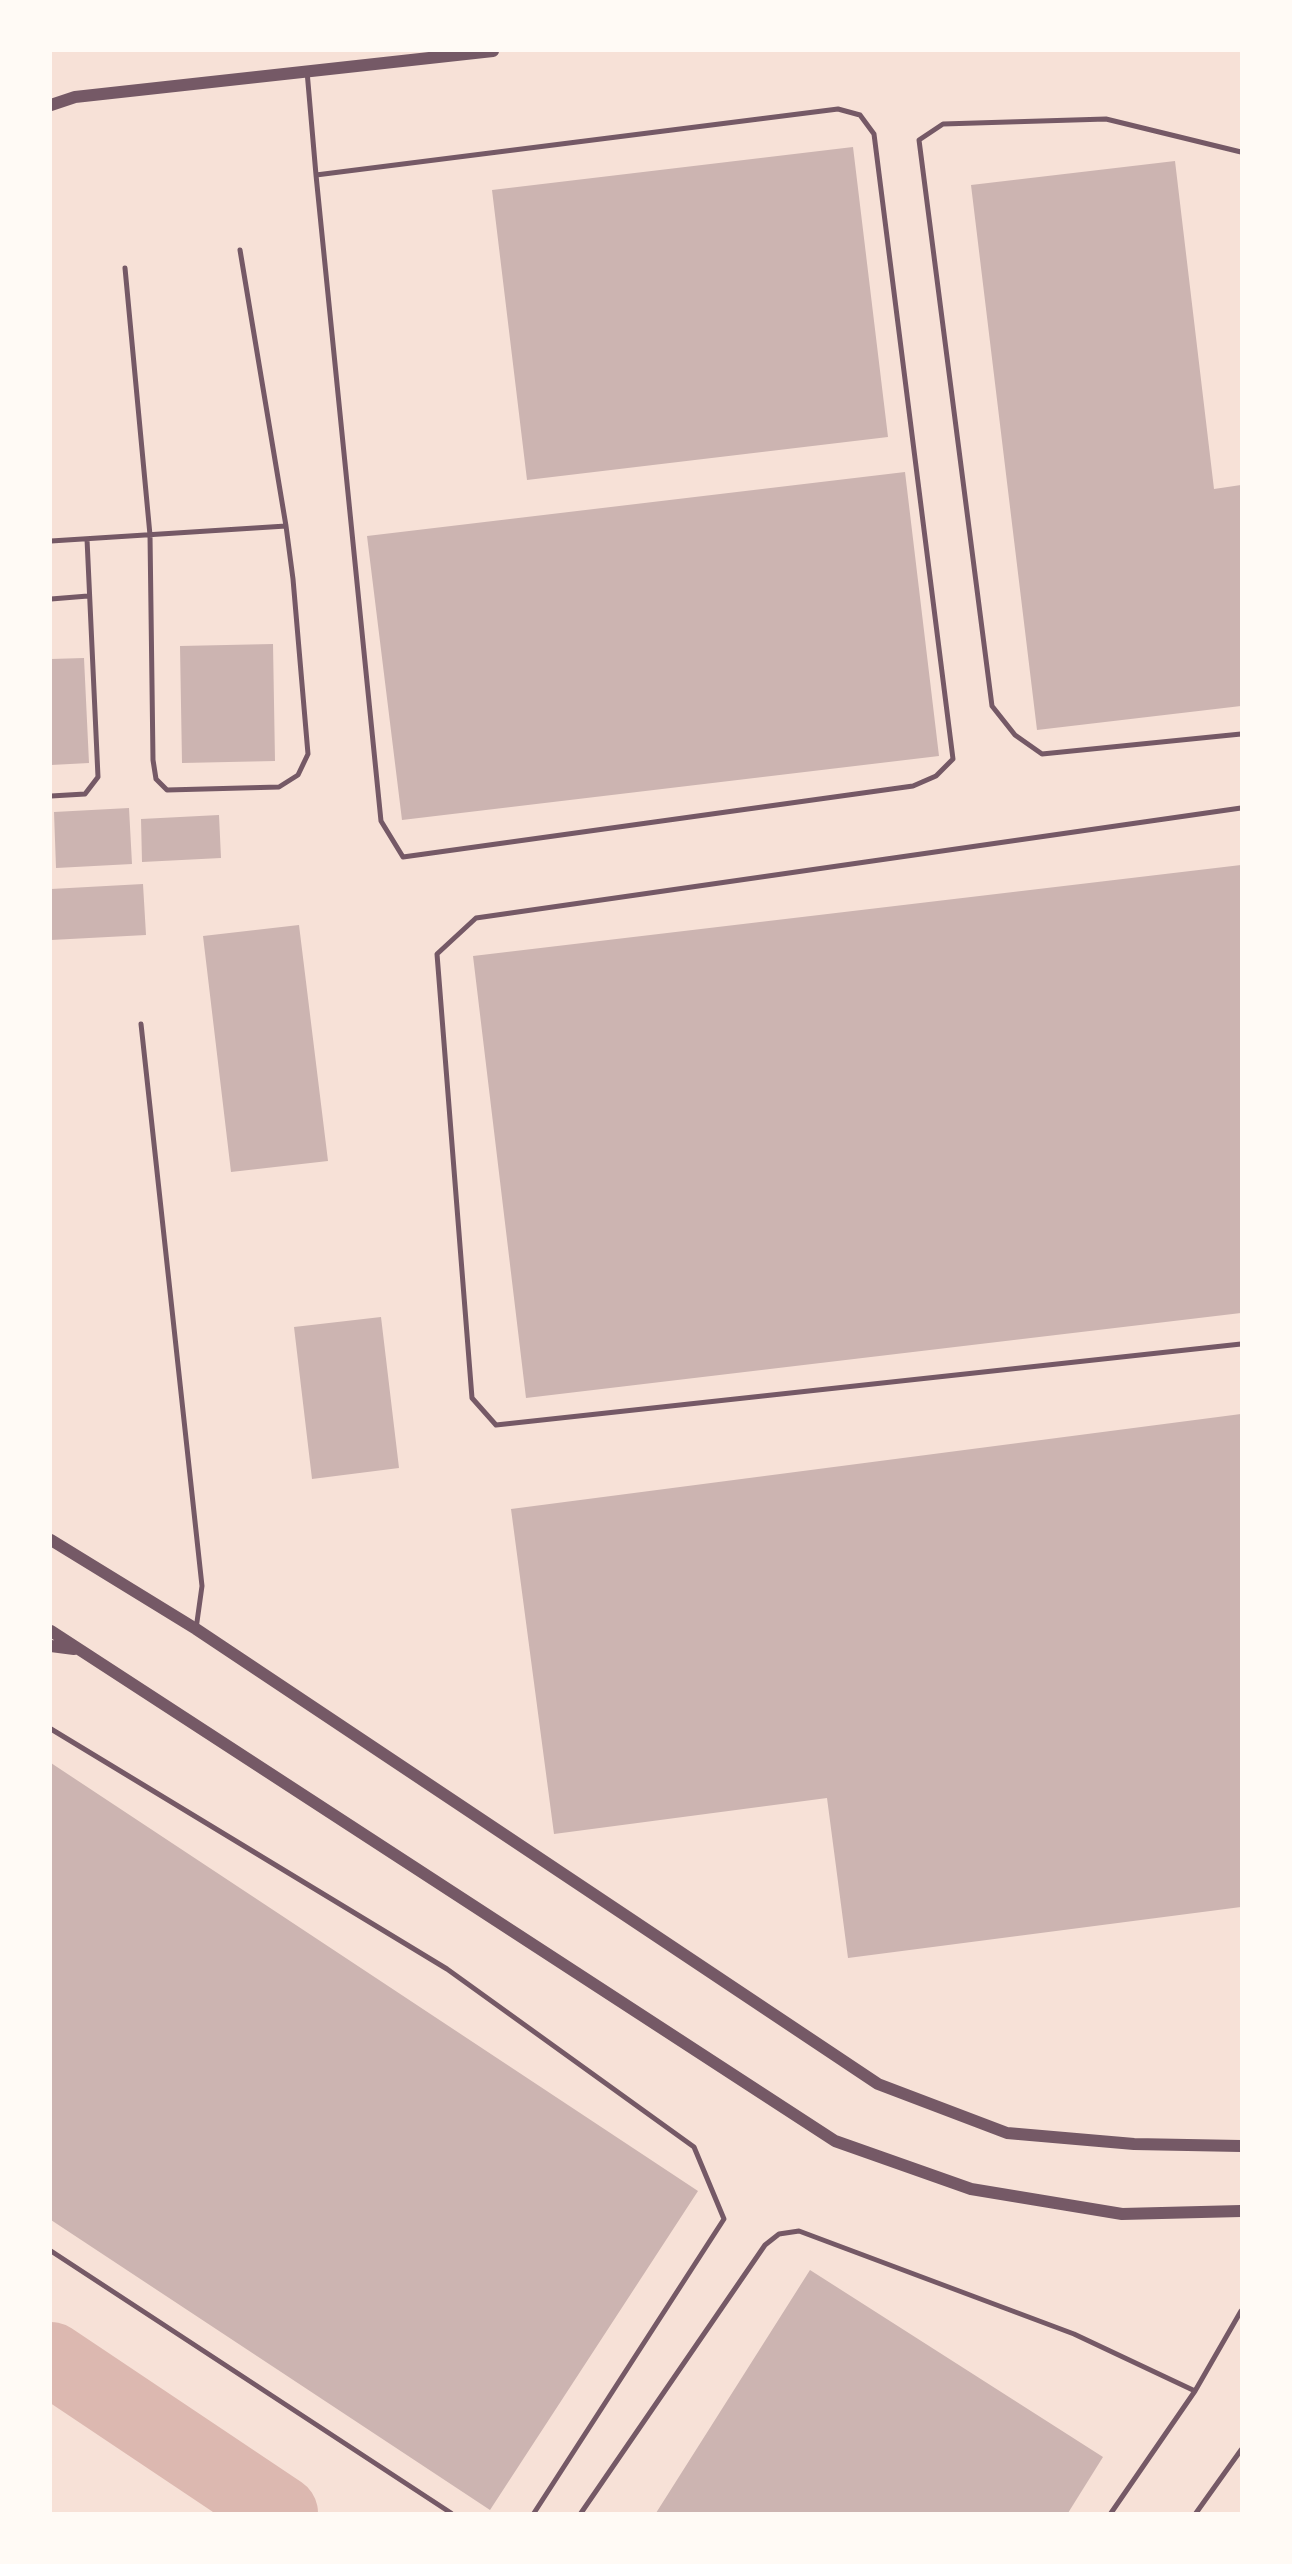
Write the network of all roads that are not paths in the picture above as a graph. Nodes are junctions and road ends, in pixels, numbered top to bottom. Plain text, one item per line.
1 (493, 51) edge
2 (307, 71) junction
3 (51, 105) edge
4 (1241, 152) edge
5 (316, 175) junction
6 (240, 250) dead end
7 (125, 268) dead end
8 (286, 526) junction
9 (150, 536) junction
10 (87, 539) junction
11 (51, 541) edge
12 (88, 596) junction
13 (51, 599) edge
14 (1241, 734) edge
15 (51, 796) edge
16 (1241, 808) edge
17 (141, 1024) dead end
18 (1241, 1344) edge
19 (51, 1540) edge
20 (195, 1629) junction
21 (51, 1632) edge
22 (51, 1646) edge
23 (78, 1650) junction
24 (51, 1729) edge
25 (1241, 2146) edge
26 (1241, 2211) edge
27 (51, 2250) edge
28 (1241, 2311) edge
29 (1195, 2391) junction
30 (1241, 2450) edge
31 (451, 2513) edge
32 (534, 2513) edge
33 (581, 2513) edge
34 (1111, 2513) edge
35 (1196, 2513) edge

1 - 2 street
2 - 3 street
2 - 5 lane
4 - 14 lane
5 - 5 lane
6 - 8 lane
7 - 9 lane
8 - 9 lane
8 - 9 lane
9 - 10 lane
10 - 11 lane
10 - 12 lane
12 - 13 lane
12 - 15 lane
16 - 18 lane
17 - 20 lane
19 - 20 street
20 - 25 street
21 - 23 street
22 - 23 street
23 - 26 street
24 - 32 lane
27 - 31 lane
28 - 29 lane
29 - 33 lane
29 - 34 lane
30 - 35 lane

